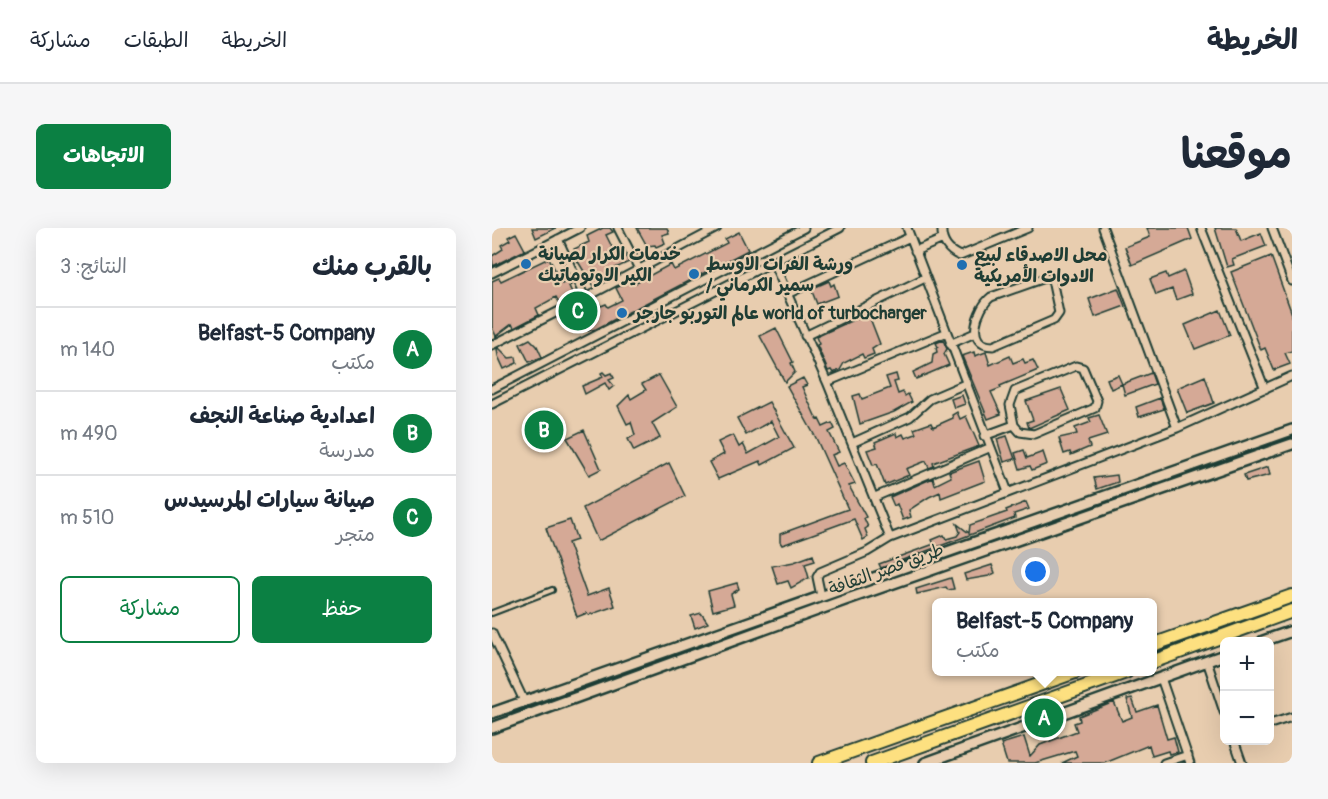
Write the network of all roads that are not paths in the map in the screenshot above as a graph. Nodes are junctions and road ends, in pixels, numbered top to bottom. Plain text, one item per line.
1 (580, 228) edge
2 (618, 228) edge
3 (717, 228) edge
4 (804, 228) edge
5 (840, 228) edge
6 (906, 228) edge
7 (942, 228) edge
8 (1028, 228) edge
9 (1103, 228) edge
10 (1201, 228) edge
11 (1272, 228) edge
12 (910, 237) junction
13 (558, 239) junction
14 (943, 239) junction
15 (915, 251) junction
16 (773, 262) junction
17 (639, 269) junction
18 (492, 273) edge
19 (925, 278) junction
20 (1292, 281) edge
21 (787, 294) junction
22 (585, 297) junction
23 (670, 297) junction
24 (654, 305) junction
25 (676, 311) junction
26 (660, 319) junction
27 (945, 333) junction
28 (975, 333) junction
29 (805, 336) junction
30 (950, 344) junction
31 (492, 345) edge
32 (1292, 376) edge
33 (826, 381) junction
34 (965, 384) junction
35 (492, 389) edge
36 (1265, 389) junction
37 (492, 404) edge
38 (1014, 425) junction
39 (1177, 428) junction
40 (1287, 431) edge
41 (984, 436) junction
42 (852, 443) junction
43 (1292, 444) edge
44 (989, 448) junction
45 (1008, 492) junction
46 (875, 497) junction
47 (890, 538) junction
48 (552, 590) dead end
49 (821, 596) junction
50 (1292, 596) edge
51 (1292, 611) edge
52 (492, 613) edge
53 (1292, 631) edge
54 (492, 633) edge
55 (1274, 638) edge
56 (1157, 643) edge
57 (494, 644) edge
58 (1220, 656) edge
59 (1157, 660) edge
60 (1207, 661) junction
61 (1063, 676) edge
62 (1115, 676) edge
63 (1161, 678) junction
64 (1220, 700) edge
65 (524, 701) junction
66 (493, 713) edge
67 (1292, 717) edge
68 (1274, 722) edge
69 (495, 727) edge
70 (912, 728) junction
71 (879, 740) junction
72 (1235, 745) edge
73 (919, 746) junction
74 (1188, 755) junction
75 (884, 758) junction
76 (942, 760) edge
77 (819, 763) edge
78 (872, 763) edge
79 (925, 763) edge
80 (1164, 763) edge
81 (1190, 763) edge
82 (1242, 763) edge

1 - 13 street
2 - 17 street
3 - 17 street
4 - 23 street
5 - 16 street
6 - 12 street
7 - 14 street
8 - 14 street
9 - 39 street
10 - 36 street
11 - 20 street
12 - 15 street
12 - 21 street
13 - 18 street
13 - 22 street
14 - 15 street
15 - 19 street
16 - 21 street
16 - 25 street
17 - 22 street
19 - 27 street
19 - 29 street
21 - 29 street
22 - 31 street
23 - 24 street
23 - 25 street
24 - 26 street
24 - 35 street
25 - 26 street
26 - 37 street
27 - 30 street
27 - 33 street
28 - 28 street
28 - 30 street
29 - 33 street
30 - 34 street
32 - 36 street
33 - 42 street
34 - 41 street
34 - 42 street
36 - 39 street
38 - 38 street
38 - 41 street
39 - 45 street
40 - 49 street, طريق قصر الثقافة
41 - 44 street
42 - 46 street
43 - 69 street, طريق قصر الثقافة
44 - 45 street
44 - 46 street
45 - 47 street
46 - 47 street
47 - 49 street
48 - 52 lane
49 - 65 street, طريق قصر الثقافة
50 - 56 highway
51 - 59 highway
53 - 55 street
54 - 57 street
57 - 65 street
58 - 60 street
60 - 63 street
60 - 64 street
61 - 70 highway
62 - 73 highway
63 - 74 street
63 - 76 street
65 - 66 street, طريق قصر الثقافة
66 - 69 street
67 - 68 street
70 - 71 highway
70 - 73 highway
71 - 75 highway
71 - 77 highway
72 - 82 street
73 - 75 highway
74 - 80 street
74 - 81 street
75 - 78 highway
76 - 79 street

